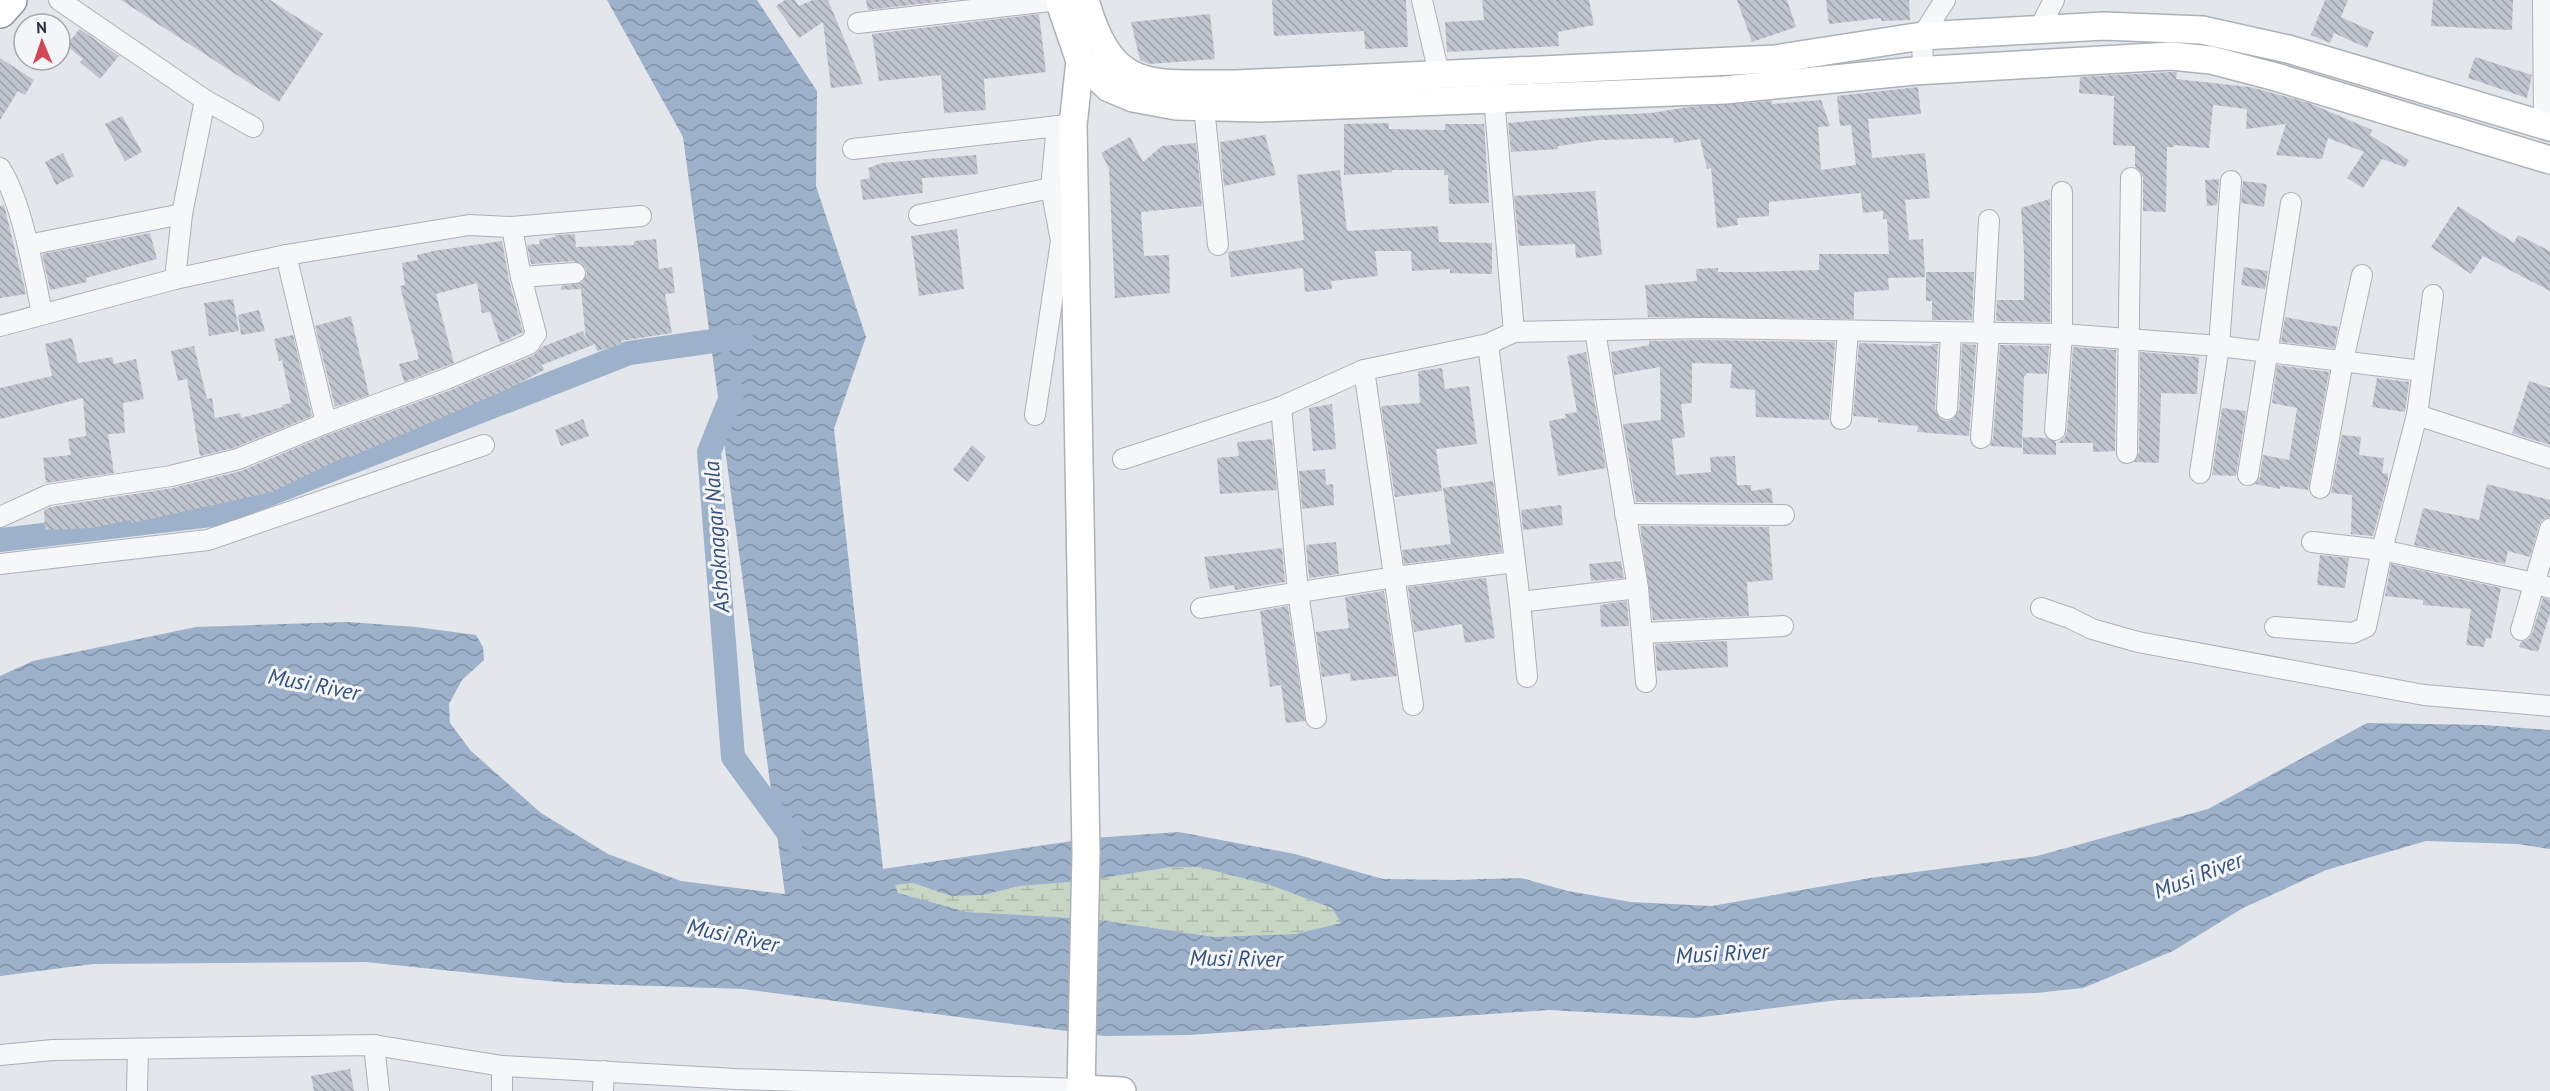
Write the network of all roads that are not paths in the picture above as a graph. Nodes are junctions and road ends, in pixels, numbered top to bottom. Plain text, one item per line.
1 (10, 0) edge
2 (59, 0) edge
3 (1059, 0) edge
4 (1085, 0) edge
5 (1422, 0) edge
6 (1945, 0) edge
7 (2054, 0) edge
8 (2543, 0) edge
9 (0, 11) edge
10 (858, 23) dead end
11 (2039, 29) junction
12 (1922, 36) junction
13 (1100, 40) junction
14 (1080, 61) junction
15 (1923, 70) junction
16 (1439, 74) junction
17 (1493, 85) junction
18 (205, 100) junction
19 (1204, 107) junction
20 (1065, 125) junction
21 (2547, 126) edge
22 (253, 127) dead end
23 (853, 149) dead end
24 (2550, 160) edge
25 (0, 168) edge
26 (2131, 178) dead end
27 (2231, 181) dead end
28 (1051, 188) junction
29 (2062, 192) dead end
30 (2290, 203) dead end
31 (182, 214) junction
32 (919, 215) dead end
33 (640, 216) dead end
34 (1989, 220) dead end
35 (512, 226) junction
36 (28, 245) junction
37 (1218, 245) dead end
38 (286, 255) junction
39 (574, 273) dead end
40 (2362, 275) dead end
41 (521, 277) junction
42 (176, 279) junction
43 (2433, 295) dead end
44 (42, 313) junction
45 (0, 326) edge
46 (1595, 331) junction
47 (1848, 331) junction
48 (1514, 332) junction
49 (1951, 333) junction
50 (1986, 334) junction
51 (2062, 334) junction
52 (2130, 339) junction
53 (1488, 344) junction
54 (2219, 346) junction
55 (2269, 352) junction
56 (2343, 361) junction
57 (1364, 369) junction
58 (2422, 371) junction
59 (1281, 407) junction
60 (1947, 409) dead end
61 (1035, 415) dead end
62 (2417, 415) junction
63 (1841, 419) dead end
64 (326, 423) junction
65 (2055, 430) dead end
66 (1981, 438) dead end
67 (484, 445) dead end
68 (2127, 453) dead end
69 (2550, 458) edge
70 (1123, 459) dead end
71 (2200, 473) dead end
72 (2248, 475) dead end
73 (2320, 488) dead end
74 (1625, 514) junction
75 (1784, 515) dead end
76 (0, 517) edge
77 (2550, 529) edge
78 (2312, 542) dead end
79 (2382, 550) junction
80 (1515, 562) junction
81 (0, 564) edge
82 (1395, 577) junction
83 (2542, 586) edge
84 (1638, 588) junction
85 (1298, 592) junction
86 (1520, 602) junction
87 (1201, 608) dead end
88 (2041, 608) dead end
89 (1783, 626) dead end
90 (2275, 627) dead end
91 (2521, 630) dead end
92 (1641, 633) junction
93 (1527, 677) dead end
94 (1646, 682) dead end
95 (1413, 705) dead end
96 (2550, 706) edge
97 (1316, 718) dead end
98 (374, 1045) junction
99 (138, 1049) junction
100 (0, 1055) edge
101 (502, 1066) junction
102 (604, 1081) edge
103 (1081, 1090) edge
104 (137, 1091) edge
105 (380, 1091) edge
106 (502, 1091) edge
107 (1122, 1091) edge

1 - 9 highway
2 - 18 street
3 - 10 street
3 - 14 street
4 - 13 street
5 - 16 street
6 - 12 street
7 - 11 street
8 - 21 street
11 - 12 street
11 - 21 street
12 - 15 street
12 - 17 street
13 - 14 street
13 - 16 street
14 - 19 street
14 - 20 street
15 - 17 street
15 - 24 street
16 - 17 street
17 - 19 street
17 - 48 street
18 - 22 street
18 - 31 street
19 - 37 street
20 - 23 street
20 - 28 street
20 - 103 street
25 - 36 street
26 - 52 street
27 - 54 street
28 - 32 street
28 - 61 street
29 - 51 street
30 - 55 street
31 - 36 street
31 - 42 street
33 - 35 street
34 - 50 street
35 - 38 street
35 - 41 street
36 - 44 street
38 - 42 street
38 - 64 street
39 - 41 street
40 - 56 street
41 - 64 street
42 - 44 street
43 - 58 street
44 - 45 street
46 - 47 street
46 - 48 street
46 - 74 street
47 - 49 street
47 - 63 street
48 - 53 street
49 - 50 street
49 - 60 street
50 - 51 street
50 - 66 street
51 - 52 street
51 - 65 street
52 - 54 street
52 - 68 street
53 - 57 street
53 - 80 street
54 - 55 street
54 - 71 street
55 - 56 street
55 - 72 street
56 - 58 street
56 - 73 street
57 - 59 street
57 - 82 street
58 - 62 street
59 - 70 street
59 - 85 street
62 - 69 street
62 - 79 street
64 - 76 street
67 - 81 street
74 - 75 street
74 - 84 street
77 - 83 street
78 - 79 street
79 - 83 street
79 - 90 street
80 - 82 street
80 - 86 street
82 - 85 street
82 - 95 street
83 - 91 street
84 - 86 street
84 - 92 street
85 - 87 street
85 - 97 street
86 - 93 street
88 - 96 street
89 - 92 street
92 - 94 street
98 - 99 street
98 - 101 street
98 - 105 street
99 - 100 street
99 - 104 street
101 - 102 street
101 - 106 street
102 - 103 street
103 - 107 street

